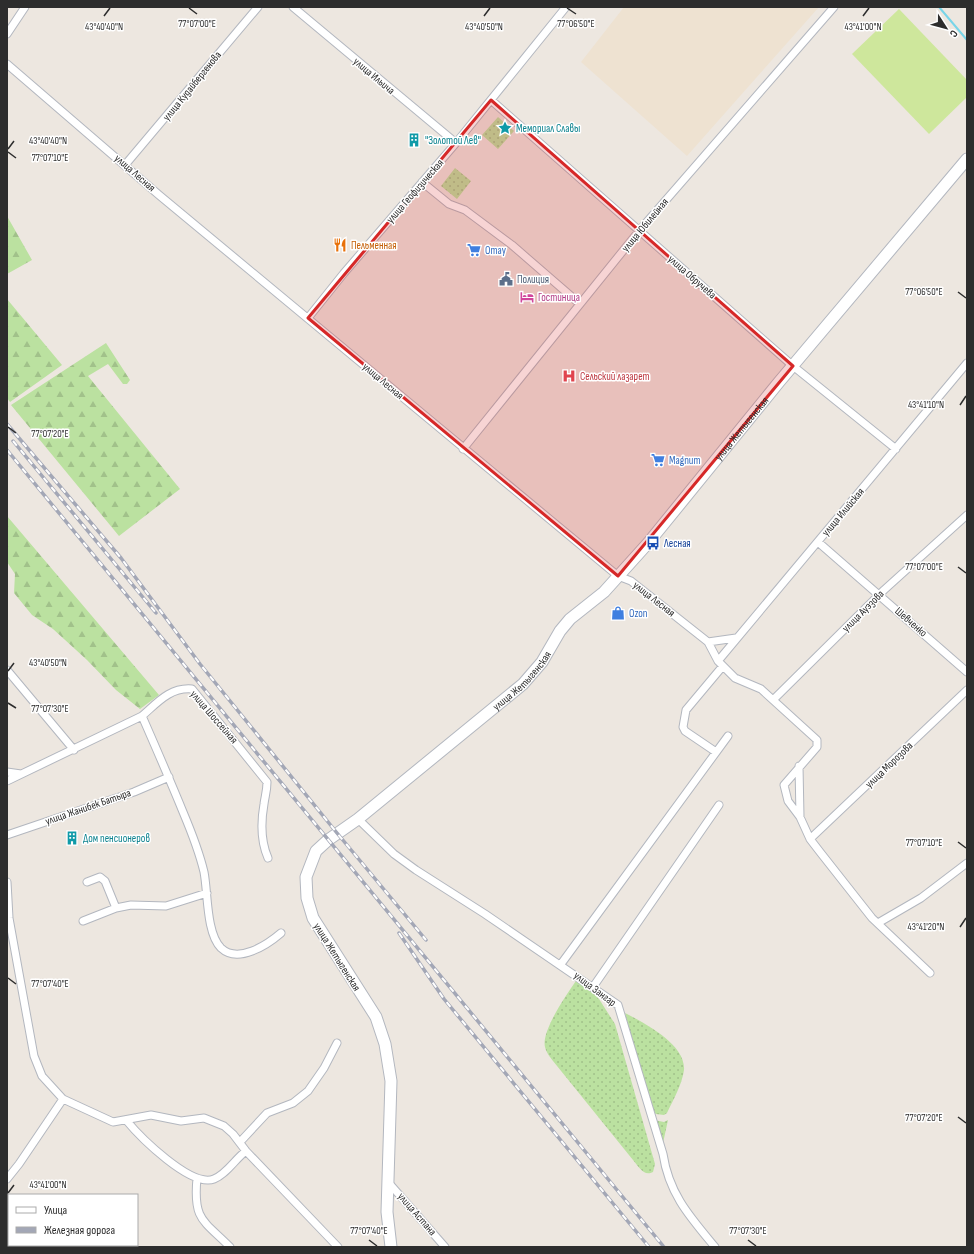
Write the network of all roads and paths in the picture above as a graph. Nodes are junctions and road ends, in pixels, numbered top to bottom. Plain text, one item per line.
1 (25, 7) edge
2 (258, 7) edge
3 (293, 7) edge
4 (566, 7) edge
5 (834, 7) edge
6 (7, 34) edge
7 (7, 64) edge
8 (491, 100) junction
9 (456, 143) junction
10 (967, 159) edge
11 (125, 165) junction
12 (422, 182) junction
13 (639, 231) junction
14 (580, 304) junction
15 (308, 318) junction
16 (967, 363) edge
17 (793, 366) junction
18 (463, 448) junction
19 (896, 449) junction
20 (967, 515) edge
21 (818, 542) junction
22 (618, 576) junction
23 (879, 595) junction
24 (736, 638) junction
25 (708, 642) junction
26 (720, 664) junction
27 (7, 670) edge
28 (967, 672) edge
29 (967, 690) edge
30 (774, 700) junction
31 (142, 716) junction
32 (728, 736) dead end
33 (74, 750) junction
34 (716, 752) junction
35 (799, 766) junction
36 (7, 772) edge
37 (22, 774) junction
38 (168, 777) junction
39 (7, 781) edge
40 (719, 805) dead end
41 (800, 817) junction
42 (358, 819) junction
43 (7, 835) edge
44 (810, 839) junction
45 (268, 858) dead end
46 (967, 863) edge
47 (7, 882) edge
48 (87, 882) dead end
49 (207, 893) junction
50 (116, 908) junction
51 (83, 921) dead end
52 (878, 923) junction
53 (281, 933) dead end
54 (561, 964) junction
55 (930, 973) dead end
56 (593, 987) junction
57 (337, 1043) dead end
58 (63, 1099) junction
59 (126, 1120) junction
60 (240, 1142) junction
61 (246, 1151) junction
62 (197, 1178) junction
63 (7, 1179) edge
64 (388, 1182) junction
65 (230, 1247) edge
66 (338, 1247) edge
67 (391, 1247) edge
68 (445, 1247) edge
69 (714, 1247) edge

1 - 6 street
2 - 11 street, улица Кудайбергенова
3 - 9 street, улица Ильича
4 - 8 street, улица Геофизическая
5 - 13 street, улица Юбилейная
7 - 11 street, улица Лесная
8 - 9 street, улица Геофизическая
8 - 13 street, улица Обручева
9 - 12 street, улица Геофизическая
10 - 17 main road, улица Жетыгенская
11 - 15 street, улица Лесная
12 - 14 street
12 - 15 street, улица Геофизическая
13 - 14 street, улица Юбилейная
13 - 17 street, улица Обручева
14 - 18 street, улица Юбилейная
15 - 18 street, улица Лесная
16 - 19 street, улица Илийская
17 - 19 street, улица Обручева
17 - 22 main road, улица Жетыгенская
18 - 22 street, улица Лесная
19 - 21 street, улица Илийская
20 - 23 street, улица Ауэзова
21 - 23 street, Шевченко
21 - 24 street, улица Илийская
22 - 25 street, улица Лесная
22 - 42 main road, улица Жетыгенская
23 - 28 street, Шевченко
23 - 30 street, улица Ауэзова
24 - 25 street
24 - 26 street, улица Илийская
25 - 26 street, улица Лесная
26 - 30 street, улица Лесная
26 - 34 street, улица Илийская
27 - 33 street
29 - 44 street, улица Морозова
30 - 35 street
31 - 33 street
31 - 38 street
31 - 45 street, улица Шоссейная
32 - 34 street
33 - 37 street
34 - 54 street
35 - 41 street
35 - 41 street
36 - 37 street
37 - 39 street
38 - 43 street, улица Жанибек Батыра
38 - 49 street
40 - 56 street
41 - 44 street
42 - 54 street, улица Зангар
42 - 64 main road, улица Жетыгенская
44 - 52 street
46 - 52 street
47 - 58 street
48 - 50 street
49 - 50 street
49 - 53 street
50 - 51 street
52 - 55 street
54 - 56 street, улица Зангар
56 - 69 street, улица Зангар
57 - 60 street
58 - 59 street
58 - 63 street
59 - 60 street
59 - 62 street
60 - 61 street
61 - 62 street
61 - 66 street
62 - 65 street
64 - 67 main road, улица Жетыгенская
64 - 68 street, улица Астана

